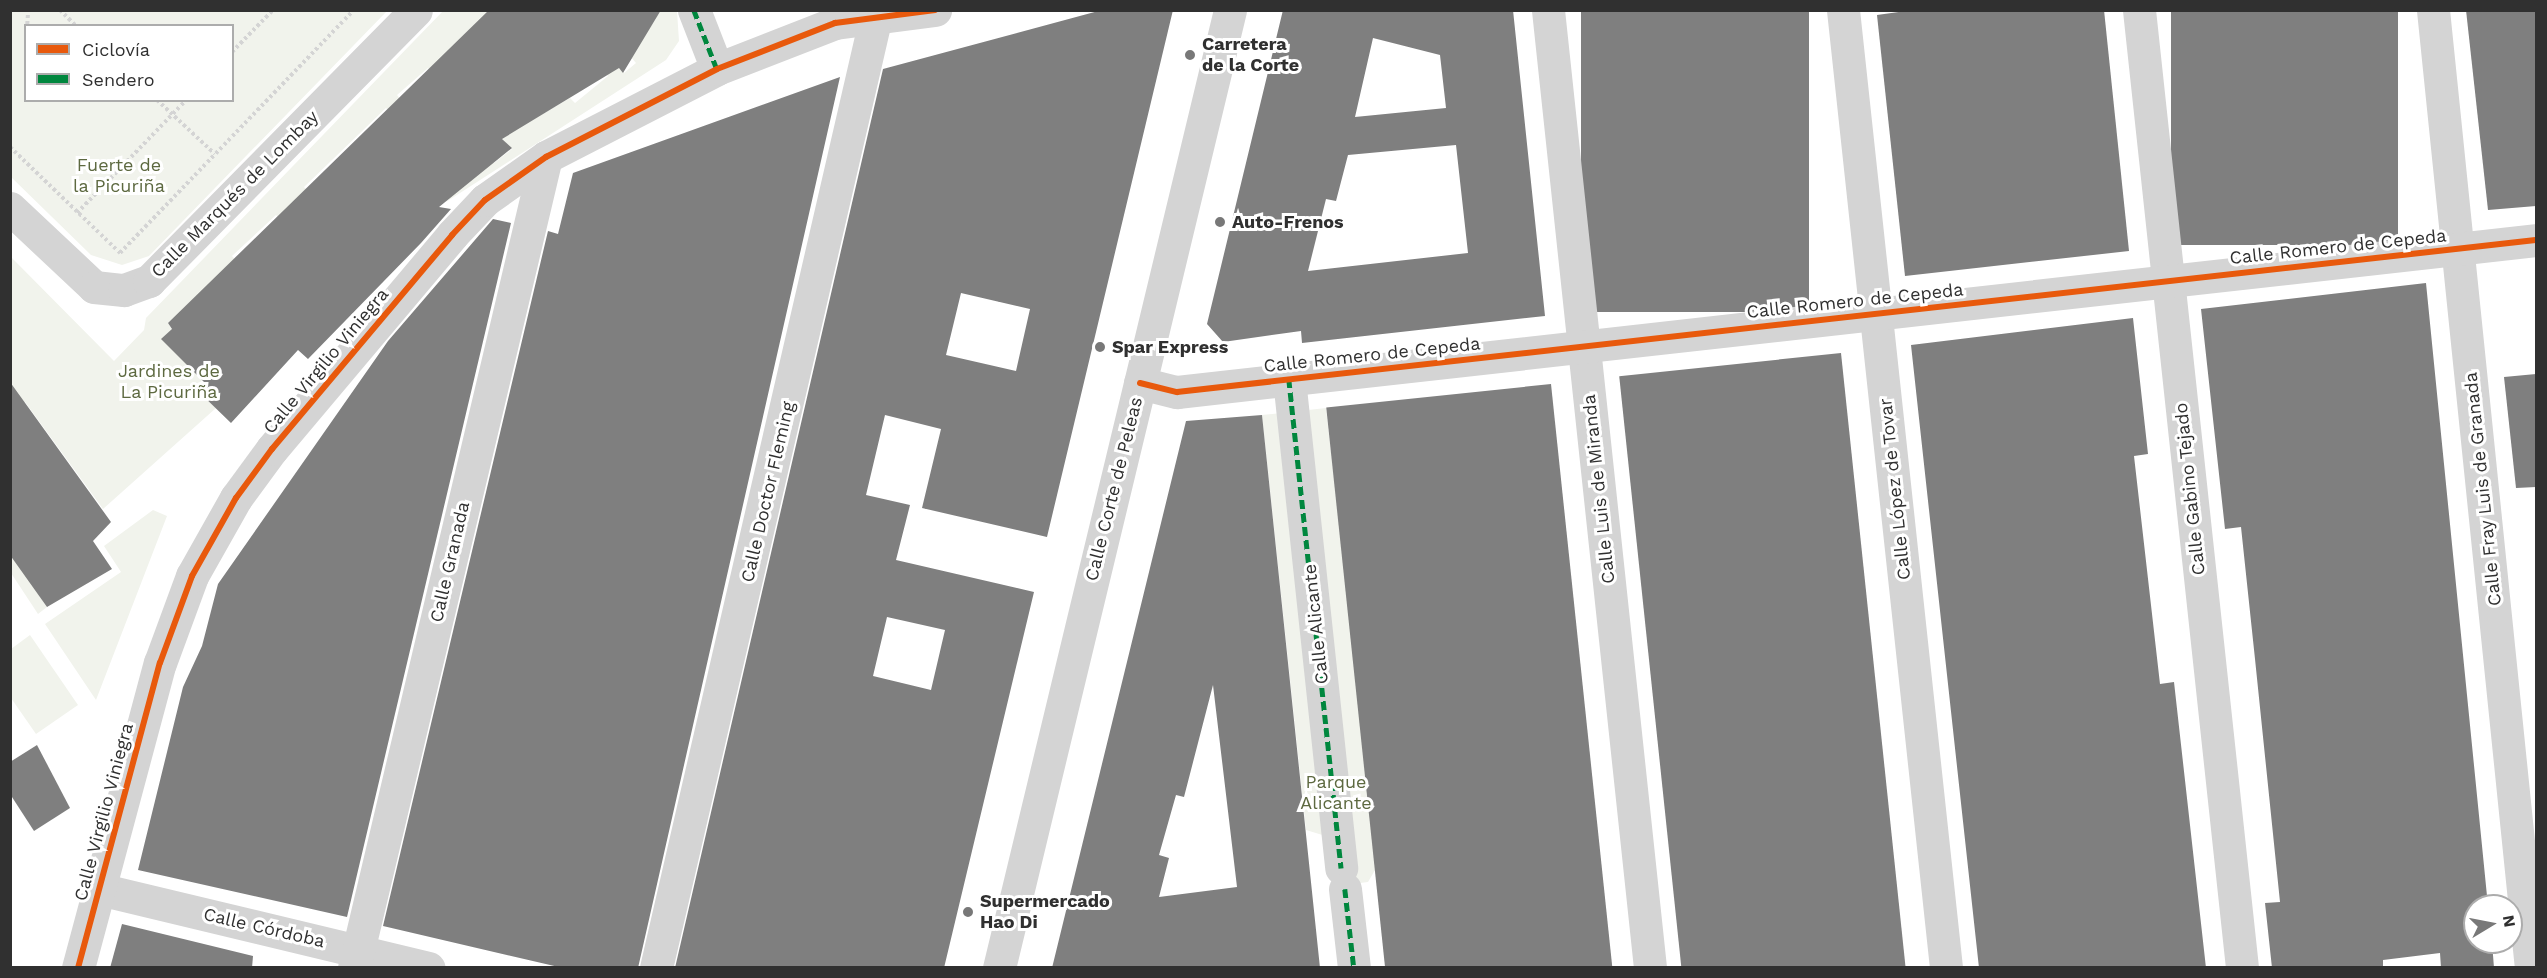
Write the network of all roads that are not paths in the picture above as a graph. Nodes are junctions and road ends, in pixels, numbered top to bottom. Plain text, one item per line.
1 (416, 10) edge
2 (694, 10) edge
3 (935, 10) edge
4 (1230, 10) edge
5 (1548, 10) edge
6 (1844, 10) edge
7 (2139, 10) edge
8 (2433, 10) edge
9 (872, 14) edge
10 (717, 69) junction
11 (546, 157) junction
12 (10, 208) edge
13 (2536, 240) edge
14 (2458, 249) junction
15 (2168, 282) junction
16 (1877, 314) junction
17 (1584, 347) junction
18 (1289, 379) junction
19 (1140, 383) junction
20 (99, 890) junction
21 (356, 959) edge
22 (78, 968) edge
23 (429, 968) edge
24 (656, 968) edge
25 (999, 968) edge
26 (1354, 968) edge
27 (1650, 968) edge
28 (1946, 968) edge
29 (2242, 968) edge
30 (2531, 968) edge

1 - 12 street, Calle Marqués de Lombay
2 - 10 street
3 - 9 street, Calle Virgilio Viniegra
4 - 19 street, Calle Corte de Peleas
5 - 17 street, Calle Luis de Miranda
6 - 16 street, Calle López de Tovar
7 - 15 street, Calle Gabino Tejado
8 - 14 street, Calle Fray Luis de Granada
9 - 10 street, Calle Virgilio Viniegra
9 - 24 street, Calle Doctor Fleming
10 - 11 street, Calle Virgilio Viniegra
11 - 20 street, Calle Virgilio Viniegra
11 - 21 street, Calle Granada
13 - 14 street, Calle Romero de Cepeda
14 - 15 street, Calle Romero de Cepeda
14 - 30 street, Calle Fray Luis de Granada
15 - 16 street, Calle Romero de Cepeda
15 - 29 street, Calle Gabino Tejado
16 - 17 street, Calle Romero de Cepeda
16 - 28 street, Calle López de Tovar
17 - 18 street, Calle Romero de Cepeda
17 - 27 street, Calle Luis de Miranda
18 - 19 street, Calle Romero de Cepeda
18 - 26 street, Calle Alicante
19 - 25 street, Calle Corte de Peleas
20 - 21 street, Calle Córdoba
20 - 22 street, Calle Virgilio Viniegra
21 - 23 street, Calle Córdoba

